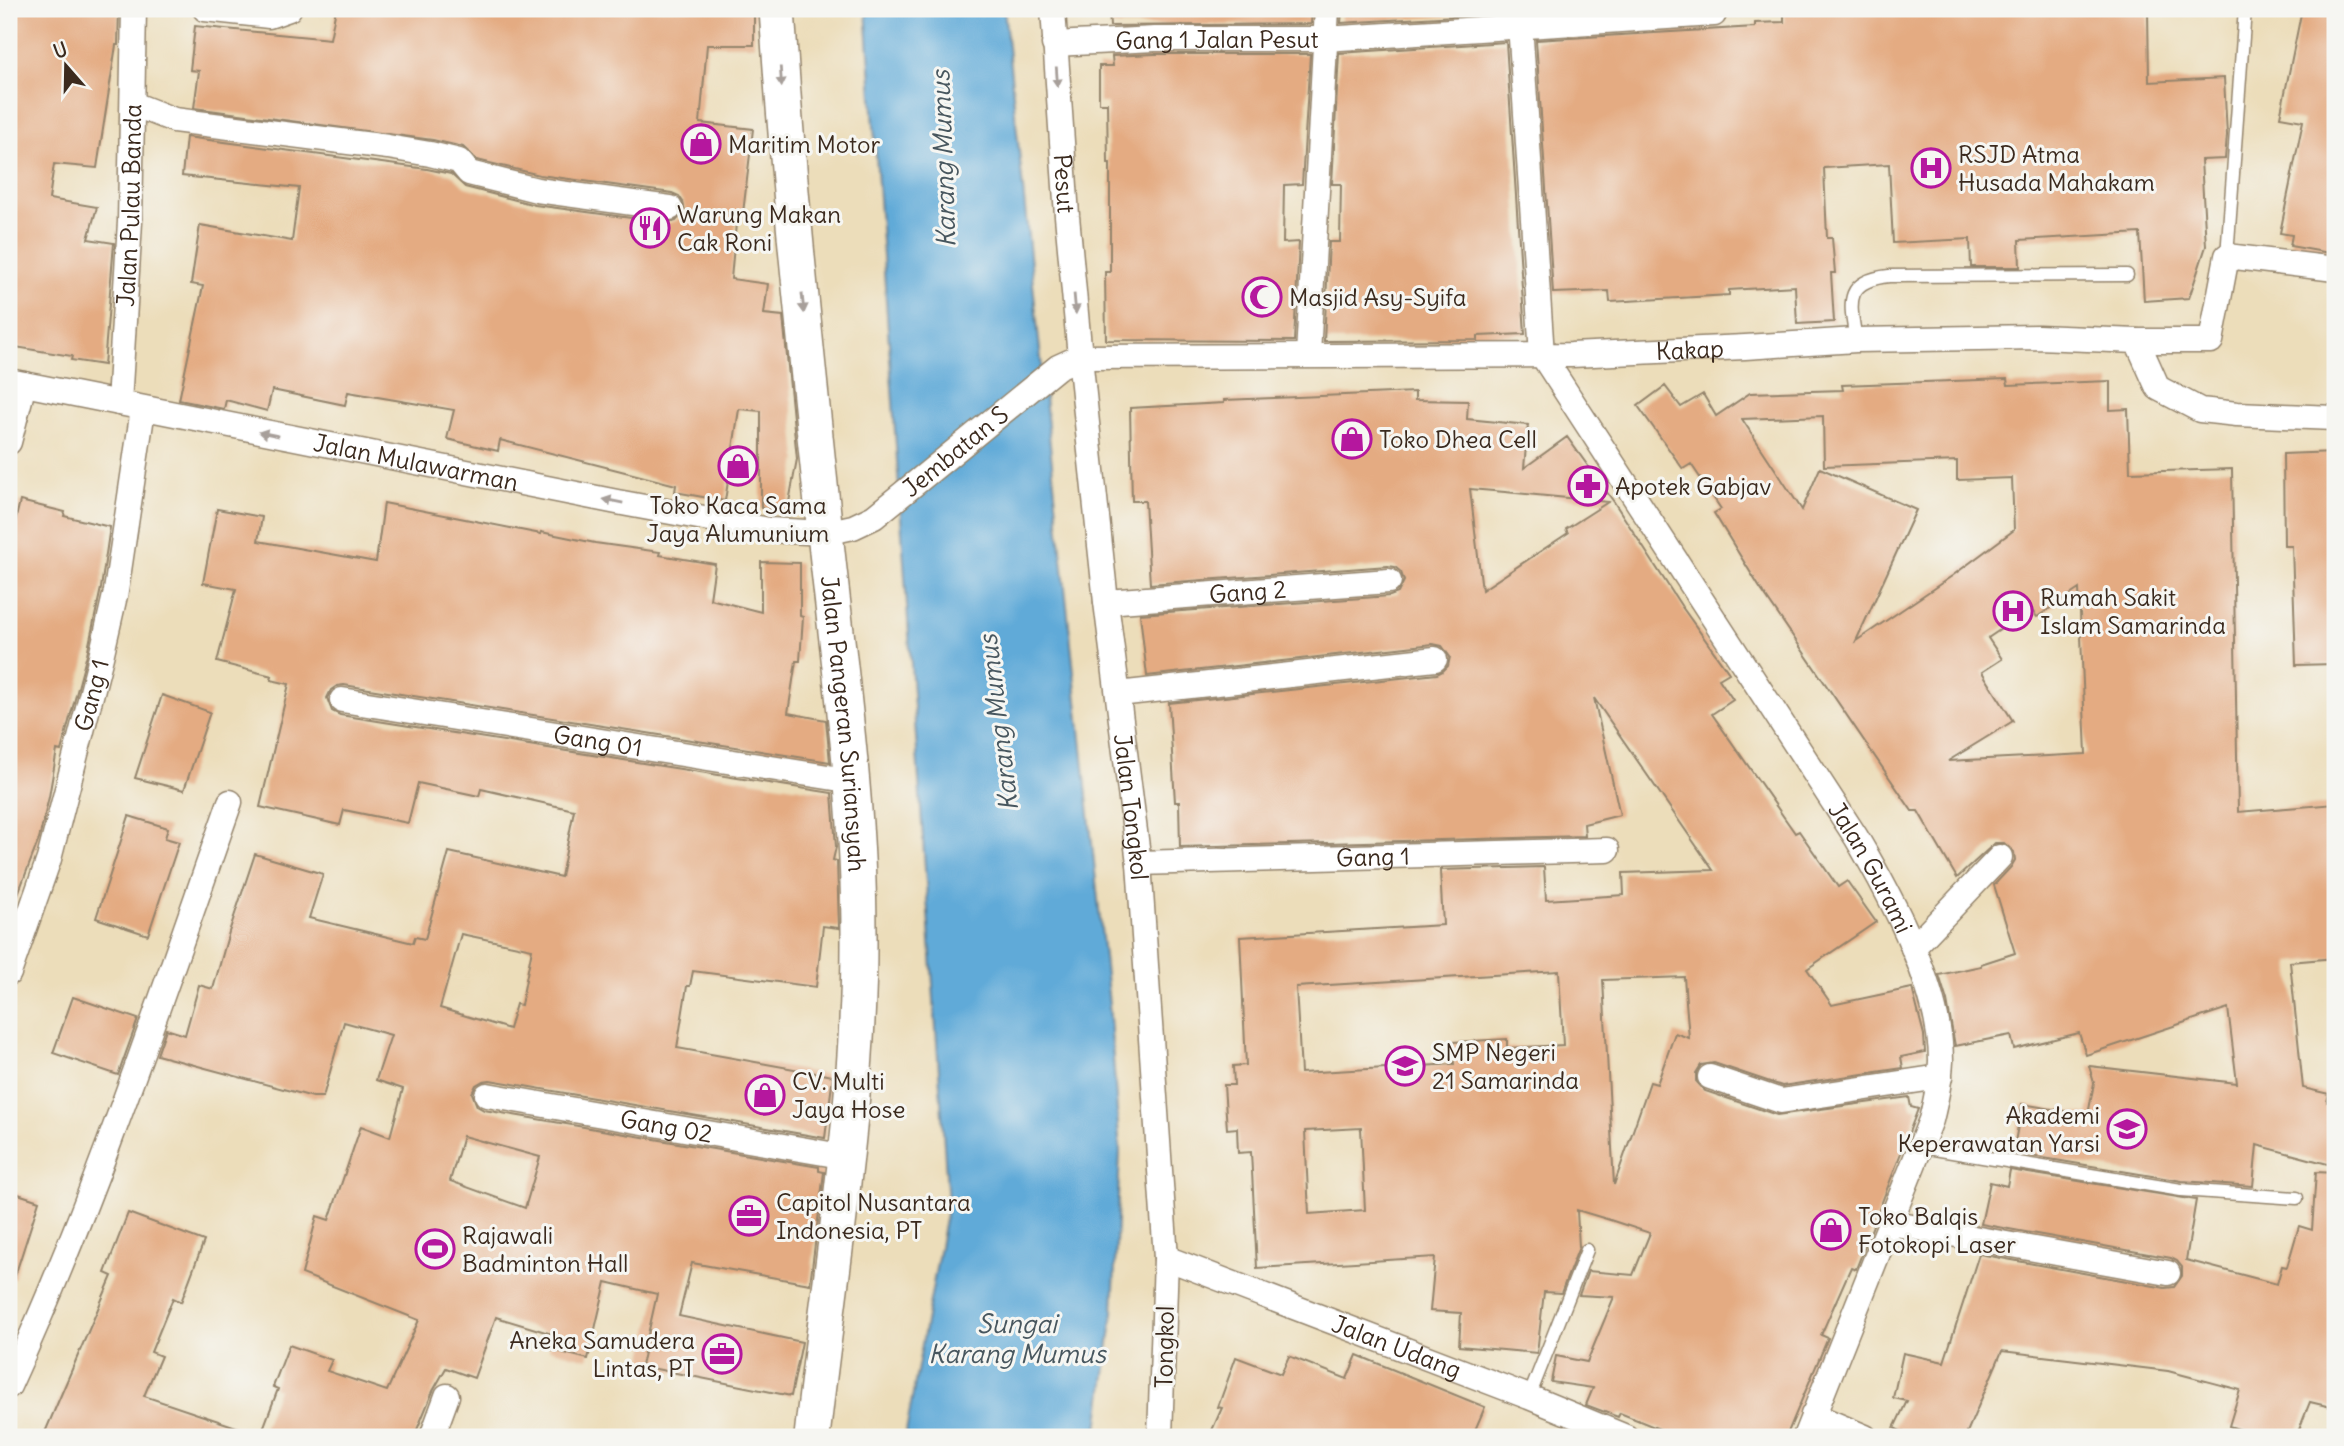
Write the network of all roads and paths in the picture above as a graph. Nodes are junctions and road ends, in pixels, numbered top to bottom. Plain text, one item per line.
1 (134, 9) edge
2 (205, 9) edge
3 (289, 9) edge
4 (777, 9) edge
5 (1053, 9) edge
6 (1327, 9) edge
7 (2245, 9) edge
8 (1714, 15) dead end
9 (1520, 18) edge
10 (1325, 39) junction
11 (1054, 44) junction
12 (133, 104) junction
13 (670, 208) joint
14 (794, 220) junction
15 (2227, 256) junction
16 (2335, 269) edge
17 (2127, 275) dead end
18 (1856, 340) junction
19 (2137, 341) junction
20 (1308, 355) junction
21 (1542, 355) junction
22 (1080, 357) junction
23 (16, 382) edge
24 (119, 402) junction
25 (144, 409) junction
26 (2335, 418) edge
27 (9, 442) edge
28 (825, 533) junction
29 (1389, 581) dead end
30 (1106, 602) junction
31 (1435, 659) dead end
32 (1118, 694) junction
33 (342, 700) dead end
34 (853, 781) junction
35 (230, 802) dead end
36 (1607, 850) dead end
37 (2000, 857) dead end
38 (1139, 863) junction
39 (1913, 948) junction
40 (9, 973) edge
41 (1710, 1077) dead end
42 (1940, 1077) junction
43 (487, 1095) dead end
44 (1922, 1147) junction
45 (847, 1157) junction
46 (2297, 1199) dead end
47 (1890, 1223) junction
48 (1587, 1250) dead end
49 (1166, 1258) junction
50 (2168, 1273) dead end
51 (9, 1386) edge
52 (447, 1396) dead end
53 (1528, 1397) junction
54 (1809, 1426) edge
55 (432, 1437) edge
56 (812, 1437) edge
57 (1160, 1437) edge
58 (1626, 1437) edge
59 (1865, 1437) edge

1 - 12 street, Jalan Pulau Banda
2 - 3 street
4 -> 14 main road, Jalan Pangeran Suriansyah
5 - 11 street, Pesut
6 - 10 street
7 - 15 lane
8 - 9 street, Gang 1 Jalan Pesut
9 - 10 street, Gang 1 Jalan Pesut
9 - 21 street
10 - 11 street, Gang 1 Jalan Pesut
10 - 20 street
11 -> 22 street, Pesut
12 - 13 street
12 - 24 street, Jalan Pulau Banda
13 - 14 path
14 -> 28 main road, Jalan Pangeran Suriansyah
15 - 16 street
15 - 19 street, Kakap
17 - 18 lane
18 - 19 street, Kakap
18 - 21 street, Kakap
19 - 26 street
20 - 21 street, Kakap
20 - 22 street, Kakap
21 - 39 street, Jalan Gurami
22 - 28 street, Jembatan S
22 - 30 street, Jalan Tongkol
23 - 24 street, Jalan Mulawarman
23 - 27 street
24 - 25 street, Jalan Mulawarman
28 -> 25 street, Jalan Mulawarman
25 - 40 street, Gang 1
28 - 34 main road, Jalan Pangeran Suriansyah
29 - 30 street, Gang 2
30 - 32 street, Jalan Tongkol
31 - 32 street
32 - 38 street, Jalan Tongkol
33 - 34 street, Gang 01
34 - 45 main road, Jalan Pangeran Suriansyah
35 - 51 street
36 - 38 street, Gang 1
37 - 39 street
38 - 49 street, Jalan Tongkol
39 - 42 street, Jalan Gurami
41 - 42 street
42 - 44 street, Jalan Gurami
43 - 45 street, Gang 02
44 - 46 lane
44 - 47 street, Jalan Gurami
45 - 56 main road, Jalan Pangeran Suriansyah
47 - 50 street
47 - 54 street, Jalan Gurami
48 - 53 lane
49 - 53 street, Jalan Udang
49 - 57 street, Tongkol
52 - 55 street
53 - 58 street, Jalan Udang
54 - 59 street

